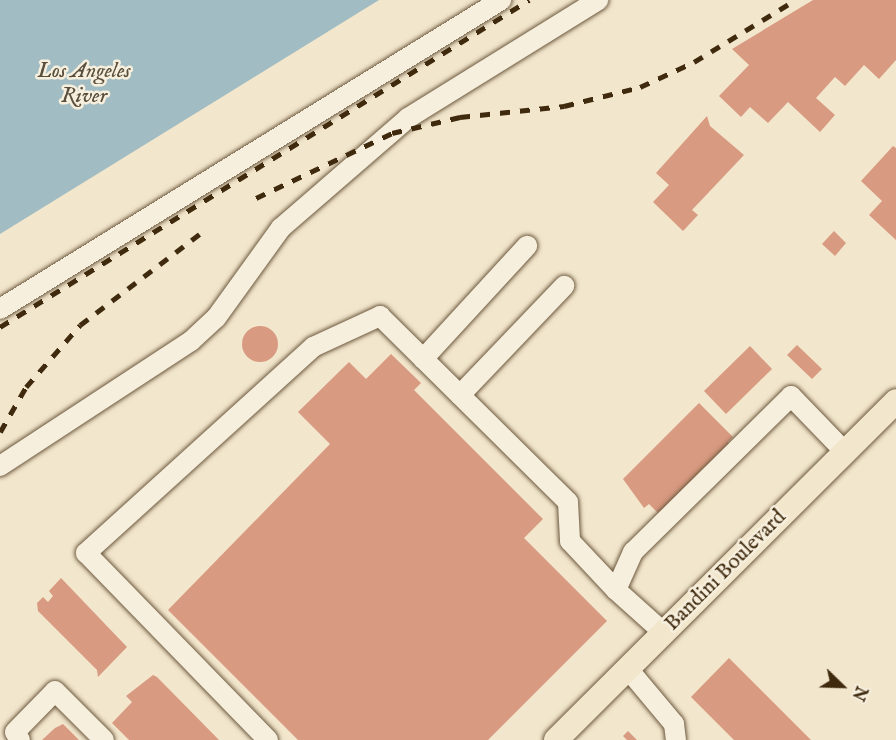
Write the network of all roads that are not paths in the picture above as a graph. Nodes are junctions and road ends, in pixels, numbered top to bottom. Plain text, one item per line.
1 (501, 0) edge
2 (598, 0) edge
3 (527, 246) dead end
4 (564, 286) dead end
5 (0, 309) edge
6 (423, 359) junction
7 (460, 395) junction
8 (896, 401) edge
9 (845, 452) junction
10 (0, 466) edge
11 (616, 590) junction
12 (664, 633) junction
13 (628, 669) junction
14 (20, 740) edge
15 (104, 740) edge
16 (268, 740) edge
17 (556, 740) edge
18 (676, 740) edge

1 - 5 lane
2 - 10 lane
3 - 6 lane
4 - 7 lane
6 - 7 lane
6 - 16 lane
7 - 11 lane
8 - 9 main road, Bandini Boulevard
9 - 11 lane
9 - 12 main road, Bandini Boulevard
11 - 12 lane
12 - 13 main road, Bandini Boulevard
13 - 17 main road, Bandini Boulevard
13 - 18 lane
14 - 15 lane

